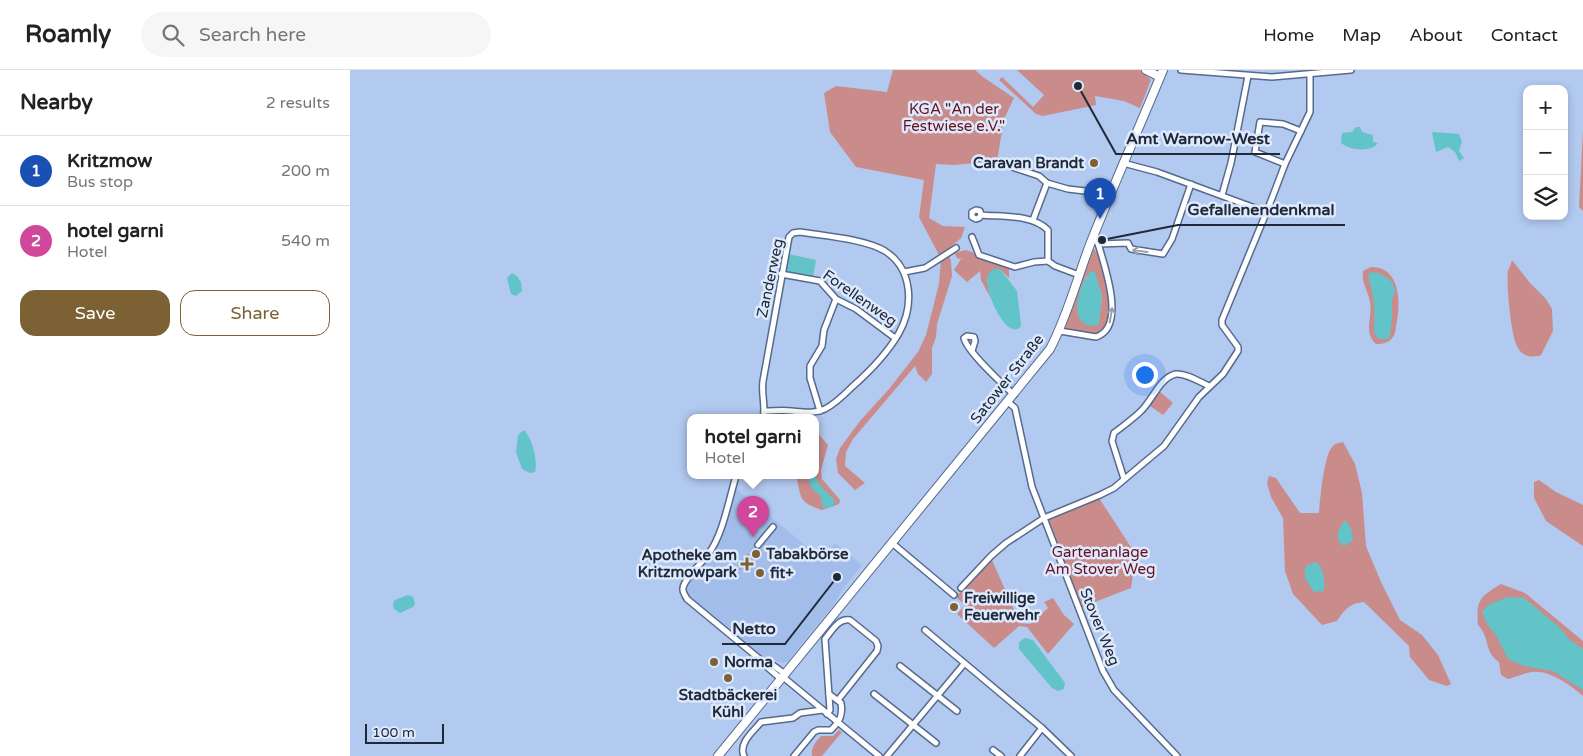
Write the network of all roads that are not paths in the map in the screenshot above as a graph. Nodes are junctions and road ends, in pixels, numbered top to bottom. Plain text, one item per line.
1 (1146, 70) edge
2 (1181, 70) edge
3 (1351, 70) edge
4 (1161, 74) edge
5 (1310, 75) junction
6 (1248, 76) junction
7 (1301, 131) junction
8 (1123, 163) junction
9 (1285, 164) junction
10 (979, 165) dead end
11 (1047, 183) junction
12 (1191, 184) junction
13 (1110, 194) junction
14 (1222, 195) junction
15 (1266, 212) junction
16 (982, 215) dead end
17 (1033, 220) junction
18 (1094, 235) junction
19 (972, 237) dead end
20 (1098, 244) junction
21 (956, 248) dead end
22 (1048, 261) junction
23 (904, 272) junction
24 (782, 274) junction
25 (1078, 274) junction
26 (836, 299) junction
27 (1060, 331) junction
28 (895, 338) junction
29 (972, 351) dead end
30 (1209, 386) junction
31 (1014, 394) junction
32 (1008, 402) junction
33 (765, 411) junction
34 (820, 411) junction
35 (764, 414) edge
36 (735, 479) edge
37 (1124, 479) junction
38 (1044, 518) junction
39 (773, 526) dead end
40 (892, 543) junction
41 (758, 545) tunnel mouth
42 (961, 588) dead end
43 (954, 595) dead end
44 (925, 630) dead end
45 (964, 664) junction
46 (900, 666) dead end
47 (783, 677) junction
48 (829, 694) junction
49 (874, 694) dead end
50 (938, 696) junction
51 (838, 700) junction
52 (825, 712) junction
53 (957, 712) dead end
54 (838, 722) junction
55 (913, 725) junction
56 (1042, 728) junction
57 (936, 743) dead end
58 (993, 750) dead end
59 (718, 756) edge
60 (744, 756) edge
61 (794, 756) edge
62 (879, 756) edge
63 (887, 756) edge
64 (1001, 756) edge
65 (1020, 756) edge
66 (1071, 756) edge
67 (1177, 756) edge

1 - 4 main road
2 - 6 street
3 - 5 street
4 - 8 main road, Satower Straße
5 - 6 street
5 - 7 street
6 - 14 street
7 - 9 street
7 - 9 street
8 - 12 street
8 - 13 main road, Satower Straße
9 - 15 street
10 - 11 street
11 - 13 street
11 - 17 street
12 - 14 street
12 -> 20 street
13 - 18 main road, Satower Straße
14 - 15 street
15 - 30 street
16 - 17 street
17 - 22 street
18 - 20 street
18 - 25 main road, Satower Straße
19 - 22 street
27 -> 20 street
21 - 23 street
22 - 25 street
23 - 24 street, Zanderweg
23 - 28 street
24 - 26 street, Forellenweg
24 - 33 street, Zanderweg
25 - 27 main road, Satower Straße
26 - 28 street, Forellenweg
26 - 34 street
27 - 31 main road, Satower Straße
28 - 34 street
29 - 31 street
30 - 37 street
30 - 37 street
31 - 32 main road, Satower Straße
32 - 38 street, Stover Weg
32 - 40 main road, Satower Straße
33 - 34 street
33 - 35 street
36 - 47 street
37 - 38 street
38 - 42 street
38 - 67 street, Stover Weg
39 - 41 street
40 - 43 street
40 - 47 main road, Satower Straße
44 - 45 street
45 - 50 street
45 - 56 street
46 - 50 street
47 - 52 street
47 - 59 main road, Satower Straße
48 - 51 street
48 - 51 street
48 - 52 street
49 - 55 street
50 - 53 street
50 - 55 street
51 - 54 street
52 - 54 street
52 - 60 street
54 - 61 street
54 - 62 street
55 - 57 street
55 - 63 street
56 - 65 street
56 - 66 street
58 - 64 street

